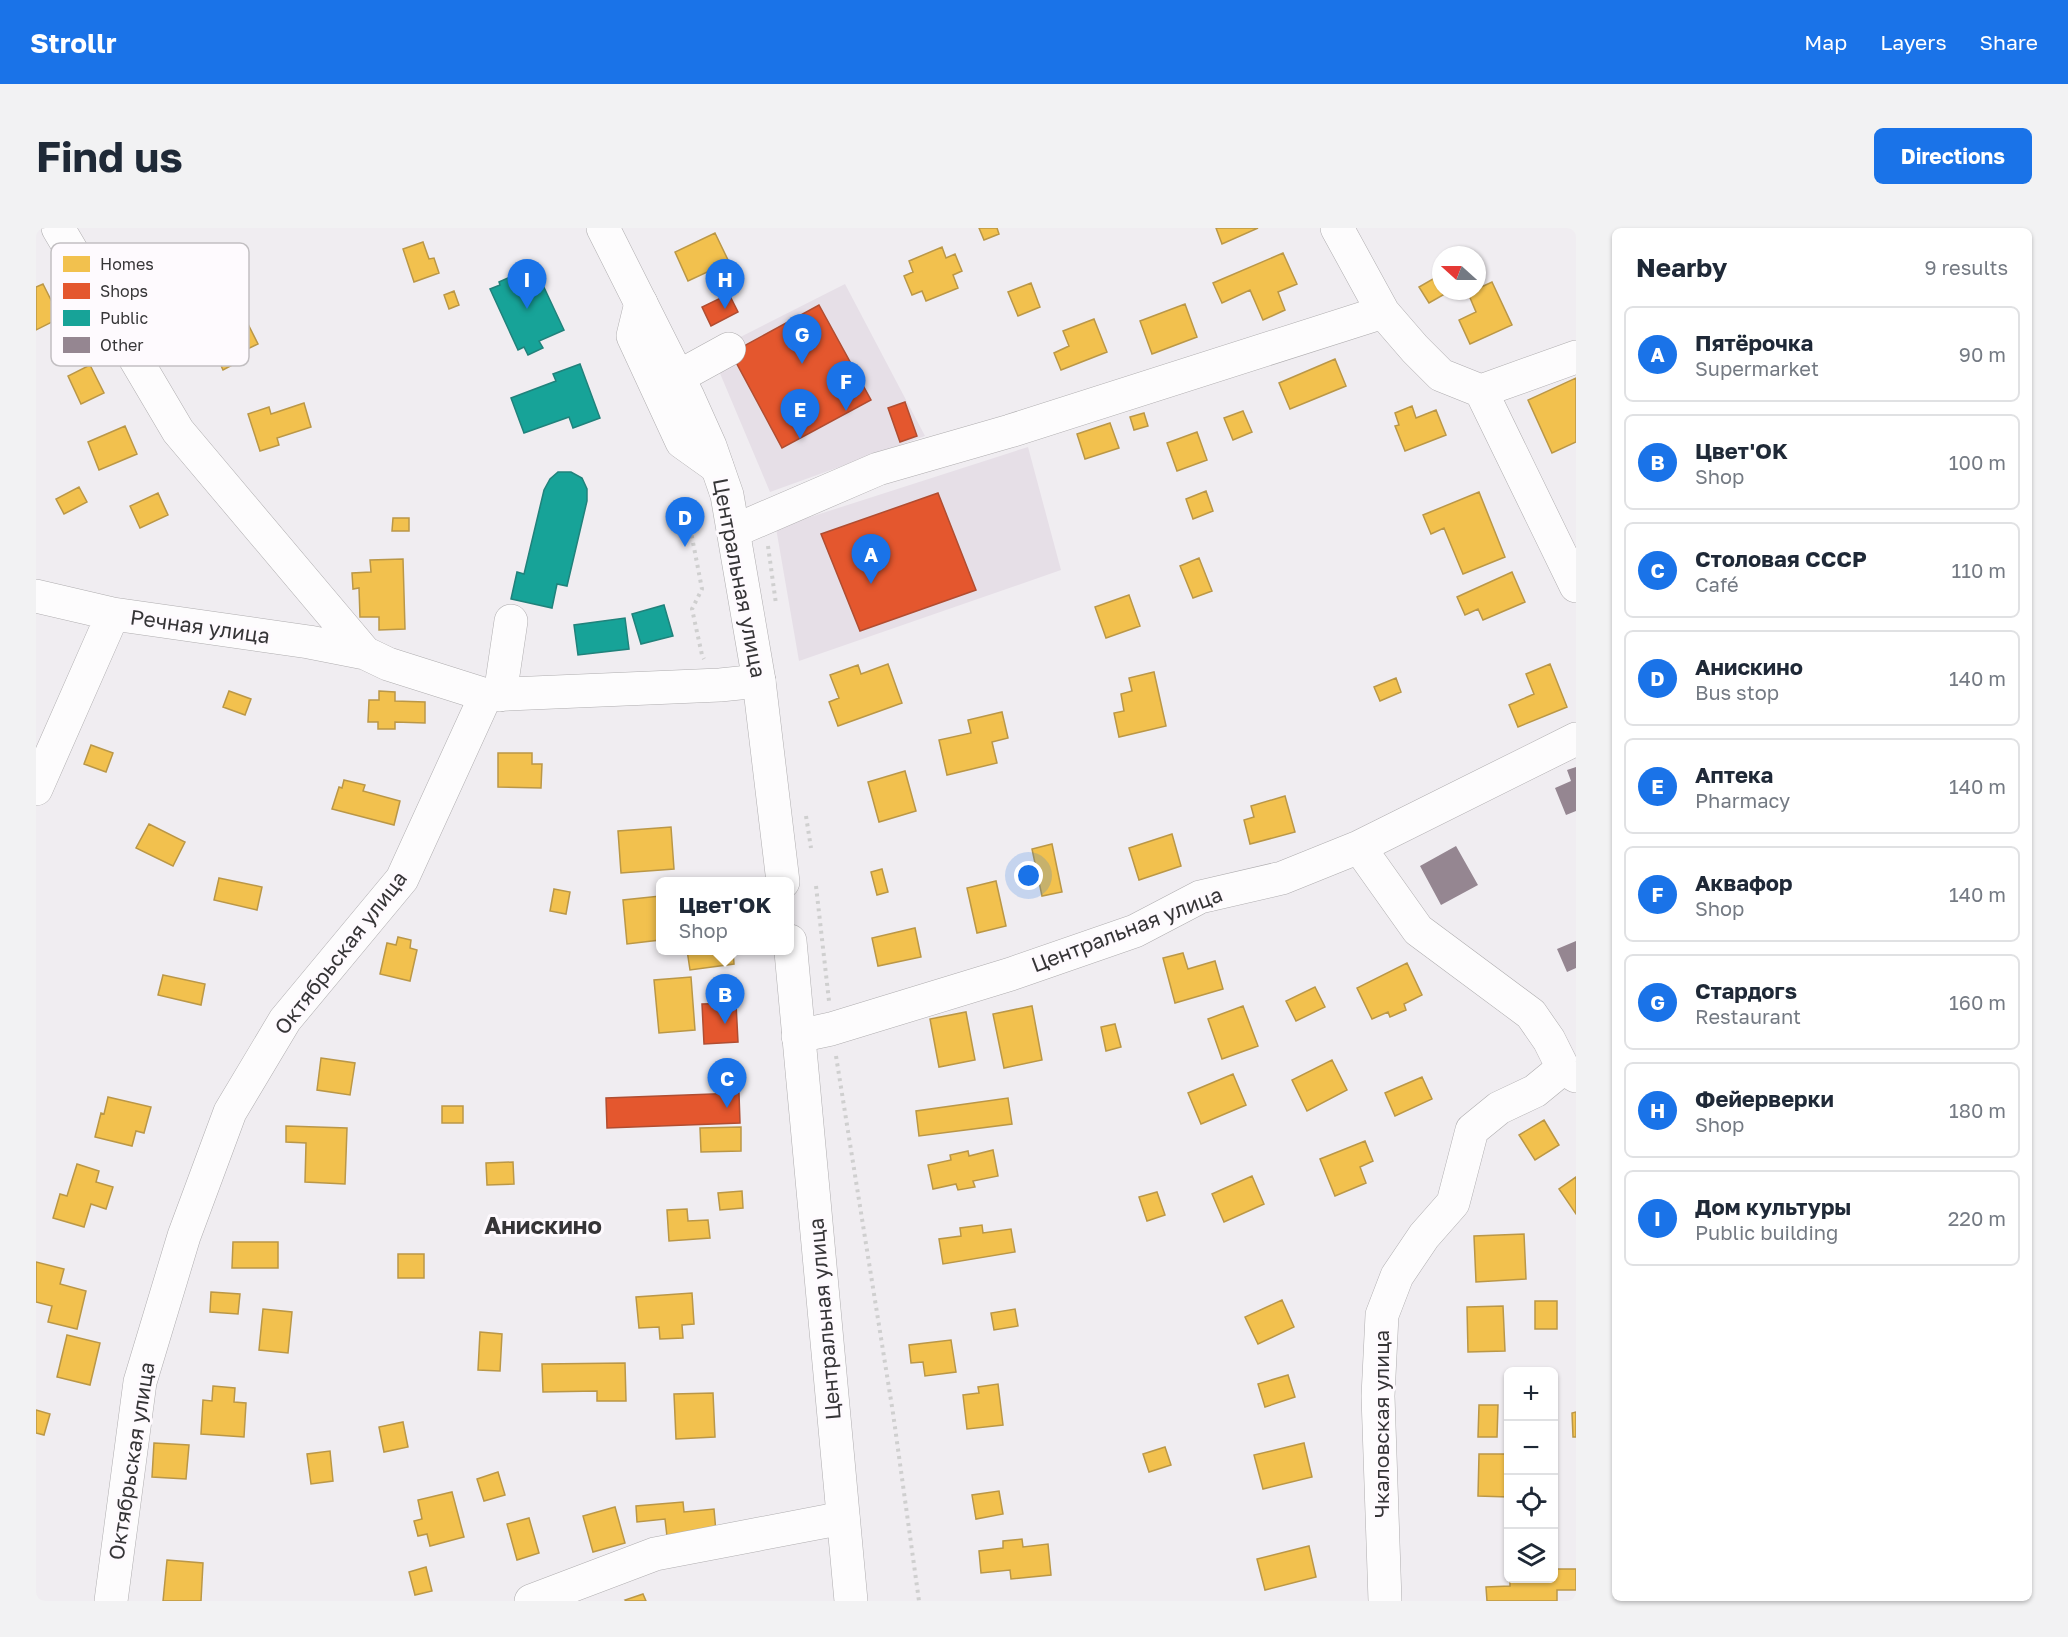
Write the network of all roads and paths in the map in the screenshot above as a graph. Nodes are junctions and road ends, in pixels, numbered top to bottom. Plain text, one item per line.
1 (58, 228) edge
2 (603, 228) edge
3 (1337, 228) edge
4 (67, 243) edge
5 (641, 303) junction
6 (1383, 312) junction
7 (729, 349) dead end
8 (1576, 357) edge
9 (140, 366) edge
10 (678, 377) junction
11 (1481, 391) junction
12 (717, 467) junction
13 (686, 506) dead end
14 (734, 531) junction
15 (1576, 586) edge
16 (36, 596) edge
17 (112, 614) junction
18 (511, 621) dead end
19 (365, 653) junction
20 (759, 681) junction
21 (720, 685) junction
22 (493, 695) junction
23 (1576, 740) edge
24 (36, 789) edge
25 (1359, 848) junction
26 (782, 877) edge
27 (816, 886) dead end
28 (790, 955) edge
29 (831, 1029) junction
30 (798, 1036) junction
31 (1569, 1072) edge
32 (843, 1518) junction
33 (111, 1601) edge
34 (531, 1601) edge
35 (850, 1601) edge
36 (919, 1601) edge
37 (1385, 1601) edge

1 - 4 street
2 - 5 street, Центральная улица
3 - 6 street
5 - 10 street, Центральная улица
5 - 12 street
6 - 11 street
6 - 14 street
7 - 10 street
8 - 11 street
9 - 19 street
10 - 12 street, Центральная улица
11 - 15 street
12 - 14 street, Центральная улица
13 - 21 path
14 - 20 street, Центральная улица
16 - 17 street, Речная улица
17 - 19 street, Речная улица
17 - 24 street
18 - 22 street, Октябрьская улица
19 - 22 street
20 - 21 street
20 - 26 street, Центральная улица
21 - 22 street
22 - 33 street, Октябрьская улица
23 - 25 street, Центральная улица
25 - 29 street, Центральная улица
25 - 31 street
27 - 29 path
28 - 30 street, Центральная улица
29 - 30 street, Центральная улица
29 - 36 path
30 - 32 street, Центральная улица
31 - 37 street, Чкаловская улица
32 - 34 street
32 - 35 street, Центральная улица

